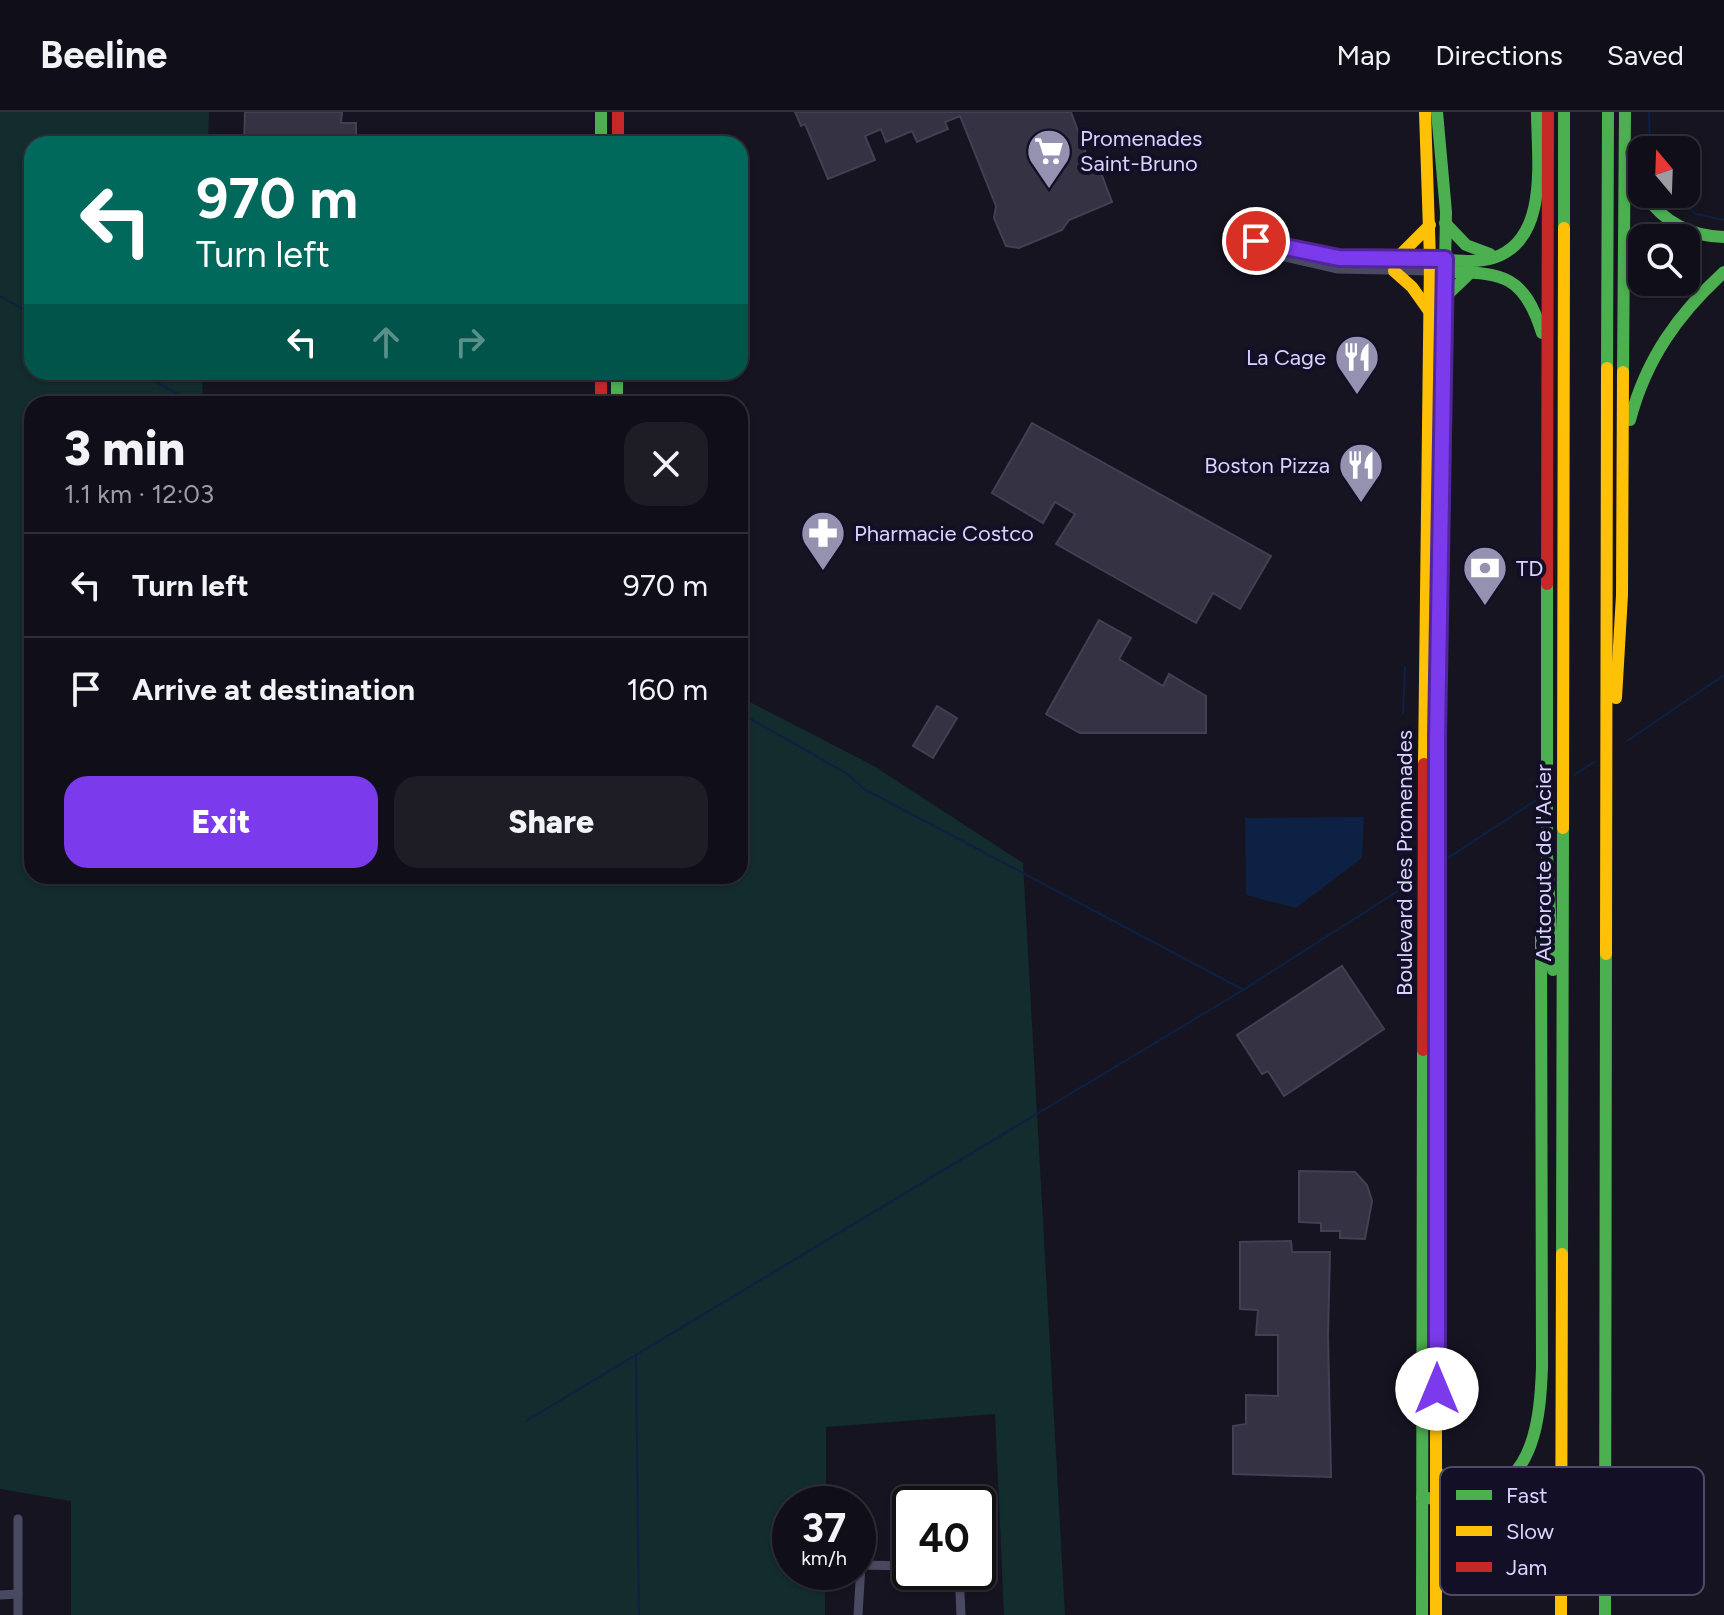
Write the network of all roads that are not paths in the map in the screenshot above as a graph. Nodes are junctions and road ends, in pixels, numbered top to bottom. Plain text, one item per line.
1 (601, 112) edge
2 (618, 112) edge
3 (1425, 112) edge
4 (1437, 112) edge
5 (1537, 112) edge
6 (1548, 112) edge
7 (1564, 112) edge
8 (1608, 112) edge
9 (1626, 118) edge
10 (601, 136) edge
11 (618, 136) edge
12 (1655, 208) edge
13 (1445, 223) junction
14 (1430, 225) junction
15 (1724, 237) edge
16 (1243, 242) dead end
17 (1504, 254) junction
18 (1445, 259) junction
19 (1395, 265) junction
20 (1430, 265) junction
21 (1724, 272) edge
22 (1445, 273) junction
23 (1469, 274) junction
24 (1444, 298) junction
25 (1429, 312) junction
26 (1546, 347) junction
27 (1623, 449) junction
28 (1606, 818) junction
29 (1547, 855) junction
30 (1562, 1063) junction
31 (1521, 1467) edge
32 (1561, 1467) edge
33 (1605, 1467) edge
34 (1436, 1471) junction
35 (1440, 1475) edge
36 (1422, 1498) junction
37 (1436, 1498) junction
38 (1440, 1498) edge
39 (18, 1519) dead end
40 (892, 1566) edge
41 (960, 1590) edge
42 (18, 1594) junction
43 (0, 1595) edge
44 (1559, 1595) edge
45 (1605, 1595) edge
46 (18, 1615) edge
47 (858, 1615) edge
48 (961, 1615) edge
49 (1422, 1615) edge
50 (1436, 1615) edge
51 (1558, 1615) edge
52 (1605, 1615) edge

1 - 10 main road
2 - 11 main road
3 - 14 main road, Boulevard des Promenades
4 - 13 main road, Boulevard des Promenades
5 - 17 main road
6 - 26 main road
7 - 30 main road, Autoroute de l'Acier
8 - 28 main road
9 - 27 main road
12 - 15 main road
13 - 17 main road
13 - 18 main road, Boulevard des Promenades
14 - 19 main road
14 - 20 main road, Boulevard des Promenades
16 - 19 street
17 - 18 main road
18 - 20 main road
18 - 22 main road, Boulevard des Promenades
19 - 20 street
19 - 25 main road
20 - 22 main road
20 - 25 main road, Boulevard des Promenades
21 - 27 main road
22 - 23 main road
22 - 24 main road, Boulevard des Promenades
23 - 24 main road
23 - 26 main road
24 - 34 main road, Boulevard des Promenades
25 - 36 main road, Boulevard des Promenades
26 - 29 main road
27 - 28 main road
28 - 33 main road
29 - 30 main road
29 - 31 main road
30 - 32 main road, Autoroute de l'Acier
34 - 35 main road
34 - 37 main road, Boulevard des Promenades
36 - 37 main road
36 - 49 main road, Boulevard des Promenades
37 - 38 main road
37 - 50 main road, Boulevard des Promenades
39 - 42 street
40 - 47 street
41 - 48 street
42 - 43 street
42 - 46 street
44 - 51 main road, Autoroute de l'Acier
45 - 52 main road

